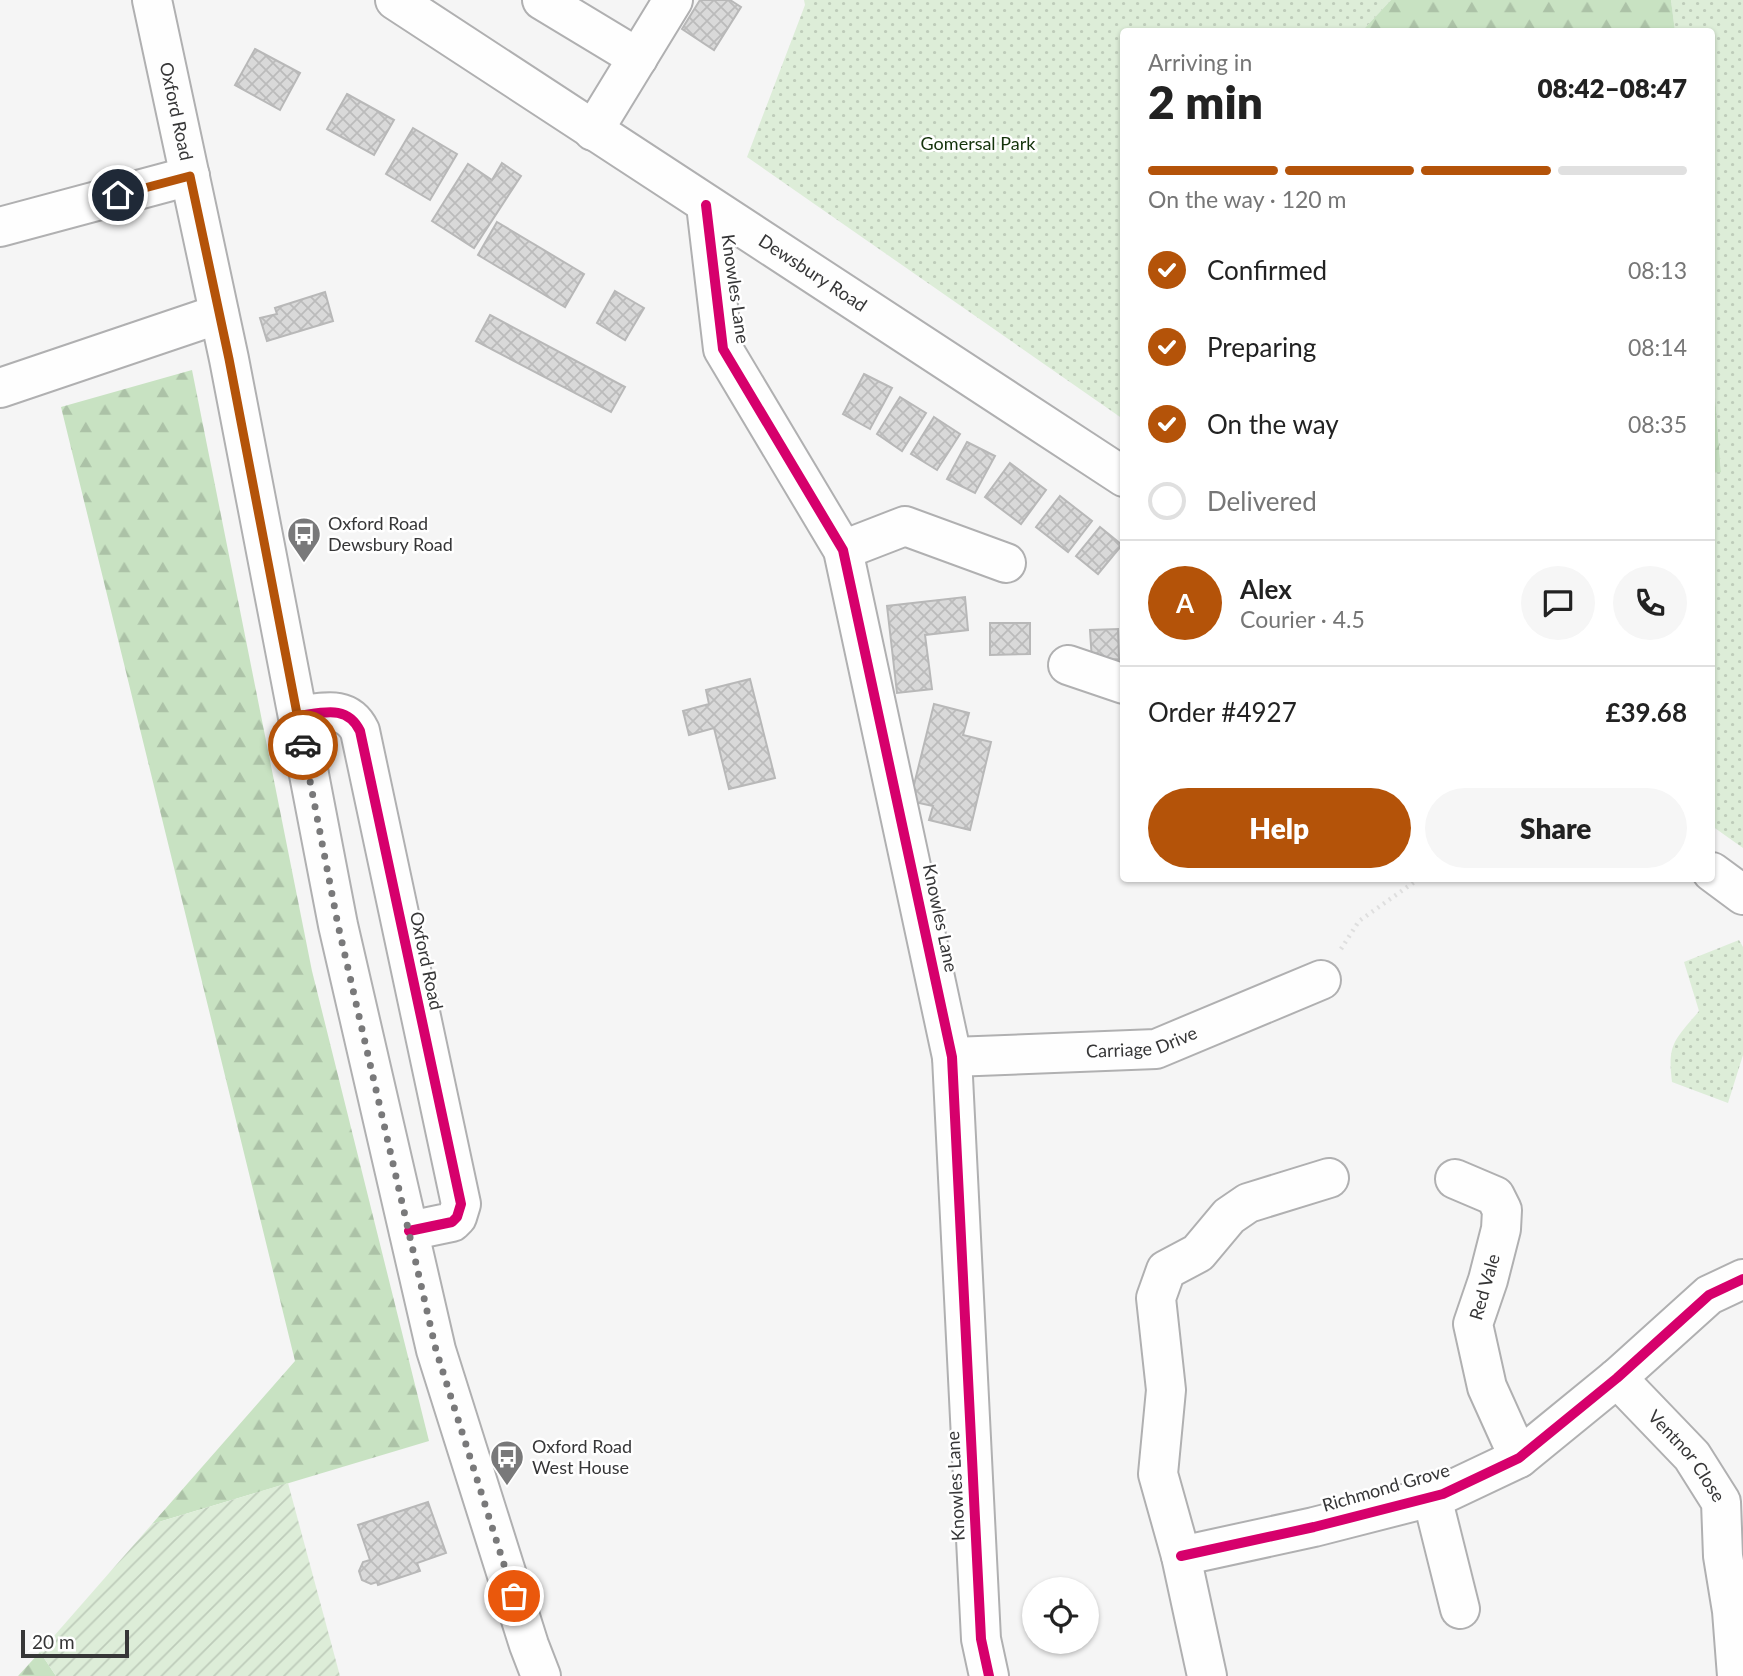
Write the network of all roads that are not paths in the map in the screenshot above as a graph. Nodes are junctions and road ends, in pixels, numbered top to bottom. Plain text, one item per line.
1 (152, 0) edge
2 (542, 0) edge
3 (673, 0) edge
4 (406, 3) edge
5 (638, 58) junction
6 (593, 131) junction
7 (190, 176) junction
8 (706, 205) junction
9 (0, 227) edge
10 (219, 314) junction
11 (0, 388) edge
12 (1120, 474) edge
13 (843, 550) junction
14 (1006, 564) dead end
15 (1068, 665) dead end
16 (1120, 683) edge
17 (298, 716) junction
18 (1715, 874) edge
19 (1743, 895) edge
20 (1321, 980) road end
21 (952, 1056) junction
22 (1329, 1178) dead end
23 (1455, 1179) dead end
24 (409, 1231) junction
25 (1743, 1279) edge
26 (1617, 1378) junction
27 (1519, 1458) junction
28 (1432, 1497) junction
29 (1181, 1556) junction
30 (1461, 1609) dead end
31 (541, 1676) edge
32 (989, 1676) edge
33 (1207, 1676) edge
34 (1737, 1676) edge

1 - 7 street, Oxford Road
2 - 5 street
3 - 5 street
4 - 6 street, Dewsbury Road
5 - 6 street
6 - 8 street, Dewsbury Road
7 - 9 street
7 - 10 street, Oxford Road
8 - 12 street, Dewsbury Road
8 - 13 street, Knowles Lane
10 - 11 street
10 - 17 street, Oxford Road
13 - 14 street
13 - 21 street, Knowles Lane
15 - 16 street
17 - 24 street, Oxford Road
17 - 24 street, Oxford Road
18 - 19 street
20 - 21 street, Carriage Drive
21 - 32 street, Knowles Lane
22 - 29 street
23 - 27 street, Red Vale
24 - 31 street, Oxford Road
25 - 26 street, Richmond Grove
26 - 27 street, Richmond Grove
26 - 34 street, Ventnor Close
27 - 28 street, Richmond Grove
28 - 29 street, Richmond Grove
28 - 30 street
29 - 33 street

